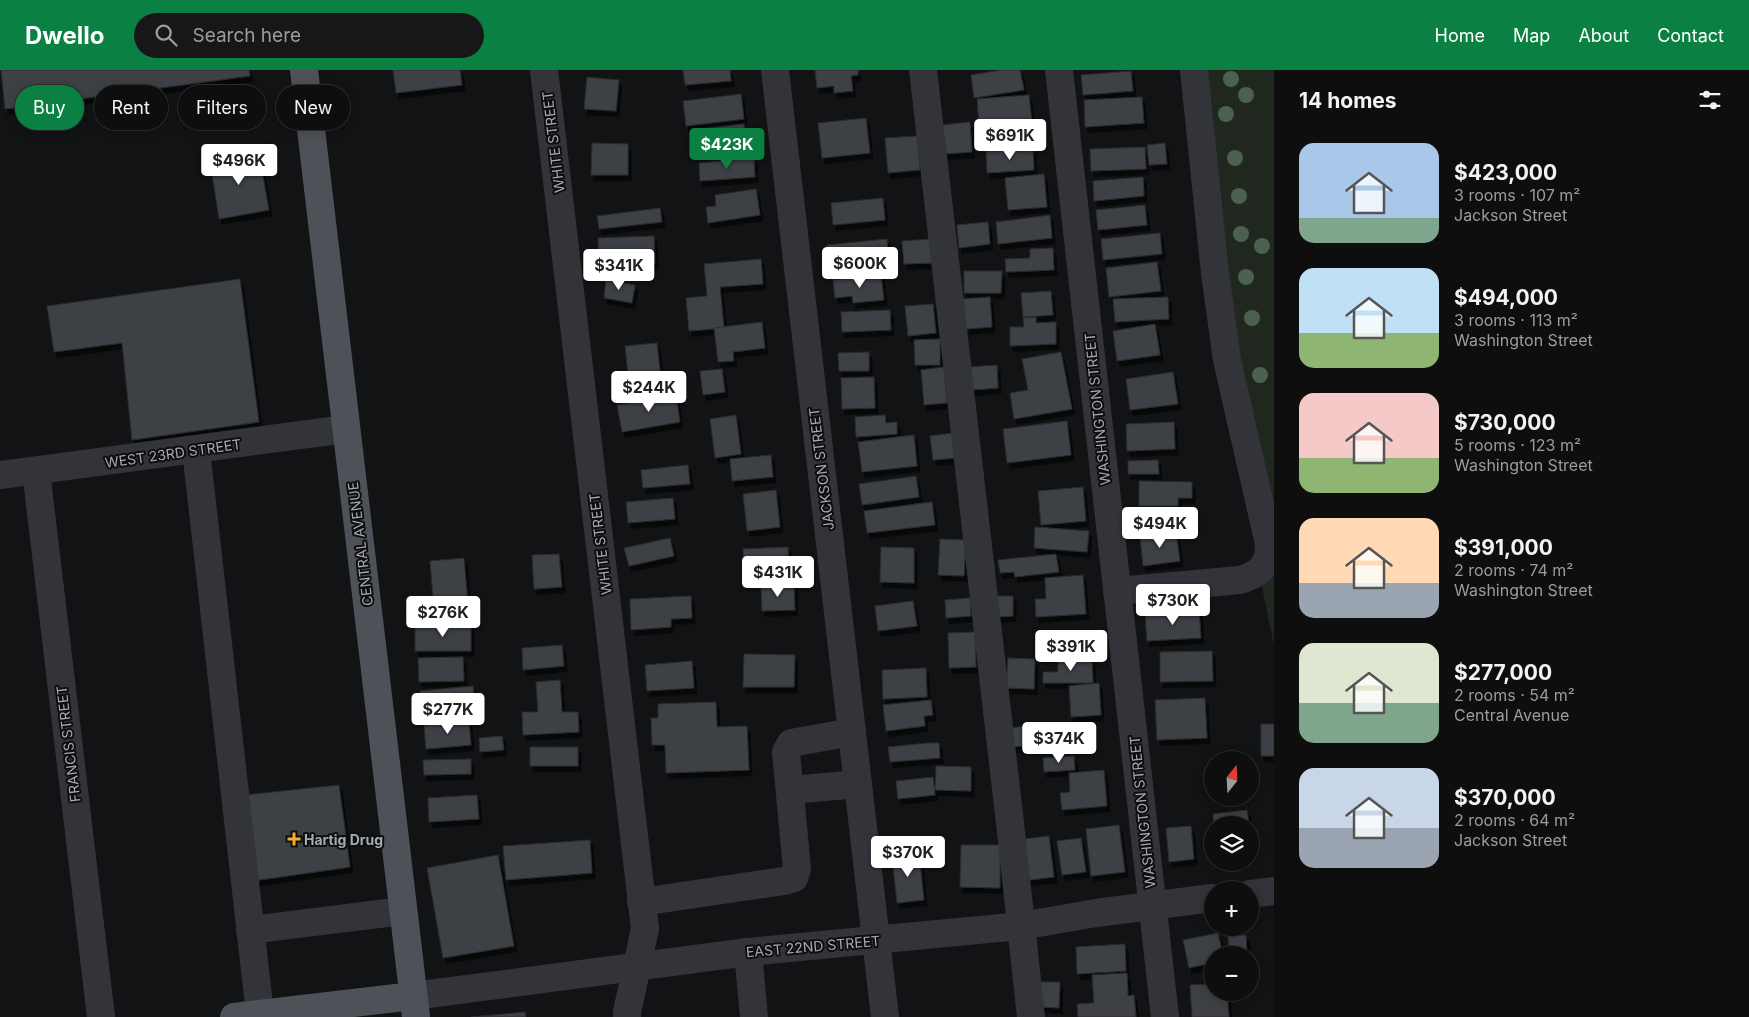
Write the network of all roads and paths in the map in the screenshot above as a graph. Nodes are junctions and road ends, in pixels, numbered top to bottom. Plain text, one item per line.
1 (304, 70) edge
2 (544, 70) edge
3 (774, 70) edge
4 (922, 70) edge
5 (1059, 70) edge
6 (1194, 70) edge
7 (346, 429) junction
8 (196, 450) junction
9 (36, 471) junction
10 (0, 475) edge
11 (1117, 591) junction
12 (852, 732) junction
13 (858, 784) junction
14 (790, 790) junction
15 (1274, 891) edge
16 (1259, 893) edge
17 (1204, 899) edge
18 (641, 902) junction
19 (1152, 905) junction
20 (403, 911) junction
21 (1021, 926) junction
22 (250, 930) junction
23 (876, 940) junction
24 (748, 952) junction
25 (638, 967) junction
26 (414, 1006) edge
27 (359, 1010) edge
28 (261, 1015) edge
29 (101, 1017) edge
30 (627, 1017) edge
31 (754, 1017) edge
32 (885, 1017) edge
33 (1031, 1017) edge
34 (1165, 1017) edge

1 - 7 main road, CENTRAL AVENUE
2 - 18 street, WHITE STREET
3 - 12 street, JACKSON STREET
4 - 21 street
5 - 11 street, WASHINGTON STREET
6 - 11 street
7 - 8 street, WEST 23RD STREET
7 - 20 main road, CENTRAL AVENUE
8 - 9 street, WEST 23RD STREET
8 - 22 street
9 - 10 street, WEST 23RD STREET
9 - 29 street, FRANCIS STREET
11 - 19 street, WASHINGTON STREET
12 - 13 street, JACKSON STREET
12 - 14 street
13 - 14 street
13 - 23 street, JACKSON STREET
14 - 18 street
15 - 16 street
17 - 19 street, EAST 22ND STREET
18 - 25 street, WHITE STREET
19 - 21 street, EAST 22ND STREET
19 - 34 street, WASHINGTON STREET
20 - 22 street
20 - 26 main road, CENTRAL AVENUE
21 - 23 street, EAST 22ND STREET
21 - 33 street
22 - 28 street
23 - 24 street, EAST 22ND STREET
23 - 32 street, JACKSON STREET
24 - 25 street, EAST 22ND STREET
24 - 31 street
25 - 26 street, EAST 22ND STREET
25 - 30 street, WHITE STREET
26 - 27 main road
27 - 28 main road

